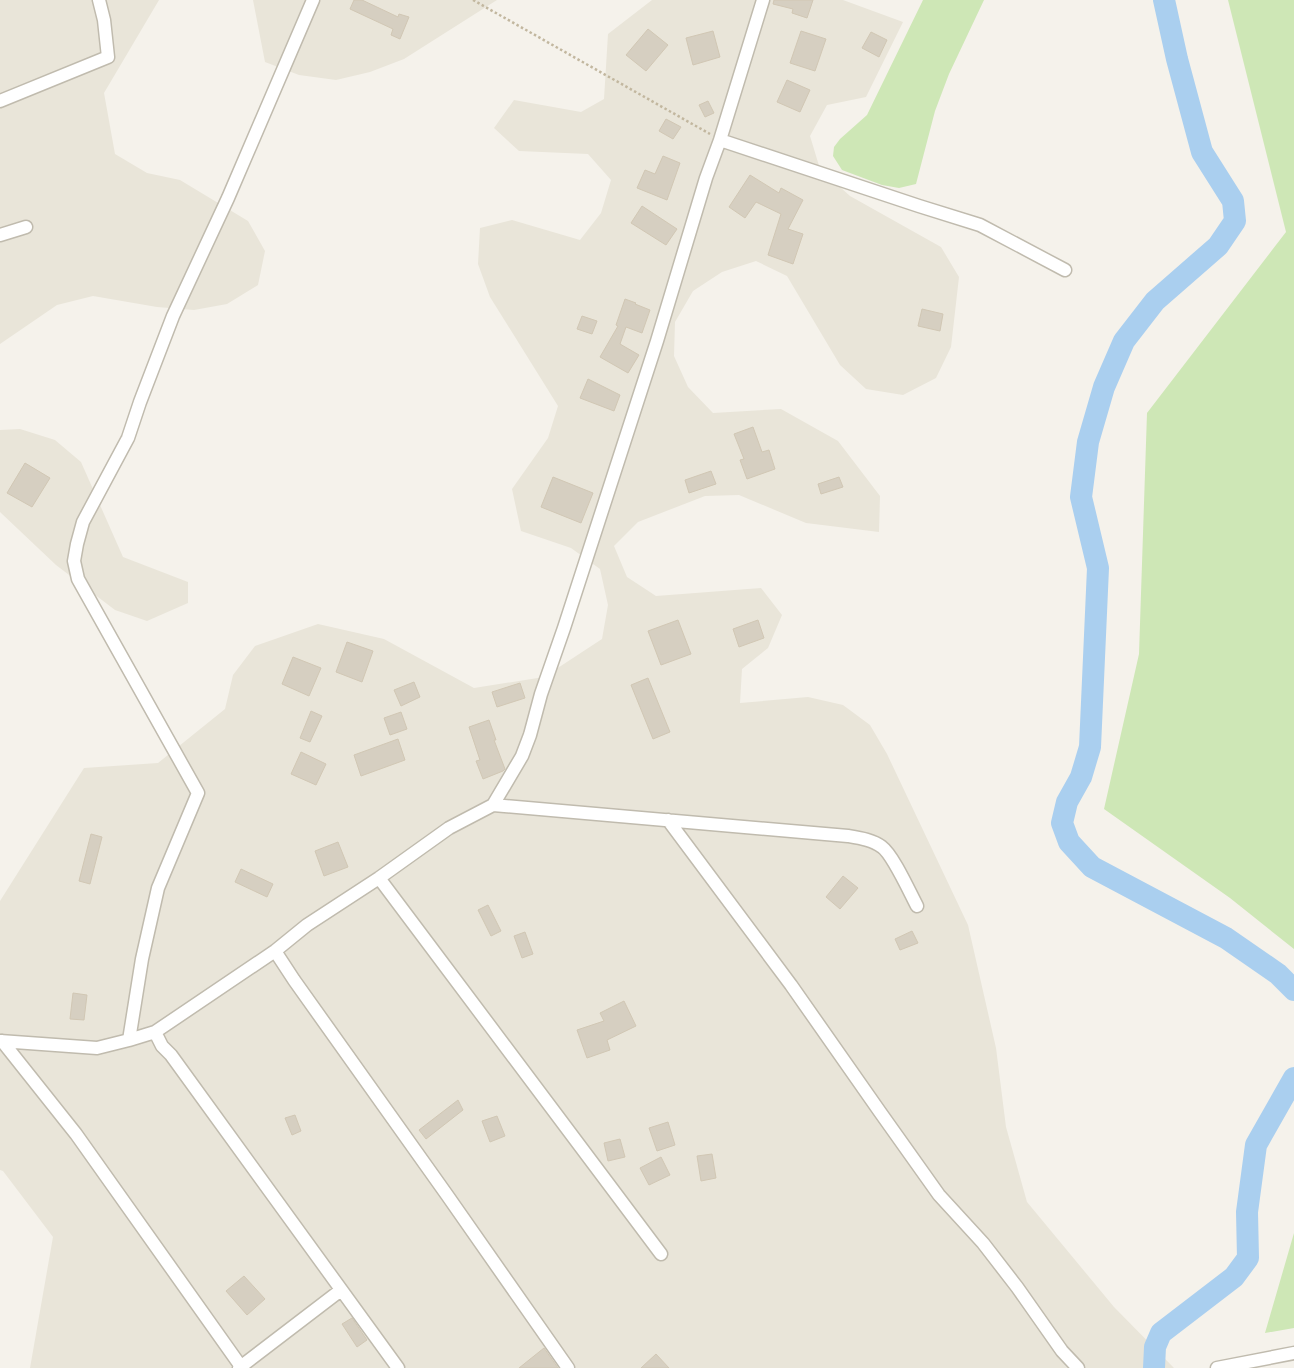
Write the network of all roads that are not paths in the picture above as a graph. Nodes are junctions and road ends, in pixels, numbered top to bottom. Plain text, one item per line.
1 (99, 0) edge
2 (314, 0) edge
3 (763, 0) edge
4 (0, 101) edge
5 (720, 140) junction
6 (26, 227) dead end
7 (0, 235) edge
8 (1065, 270) dead end
9 (493, 806) junction
10 (668, 820) junction
11 (379, 878) junction
12 (917, 906) dead end
13 (275, 951) junction
14 (155, 1032) junction
15 (129, 1040) junction
16 (1, 1041) edge
17 (661, 1254) dead end
18 (341, 1290) junction
19 (1294, 1354) edge
20 (241, 1367) edge
21 (398, 1368) edge
22 (568, 1368) edge
23 (1078, 1368) edge
24 (1217, 1368) edge

1 - 4 street
2 - 15 street
3 - 5 street
5 - 8 street
5 - 9 street
6 - 7 street
9 - 10 street
9 - 11 street
10 - 12 street
10 - 23 street
11 - 13 street
11 - 17 street
13 - 14 street
13 - 22 street
14 - 15 street
14 - 18 street
15 - 16 street
16 - 20 street
18 - 20 street
18 - 21 street
19 - 24 street

